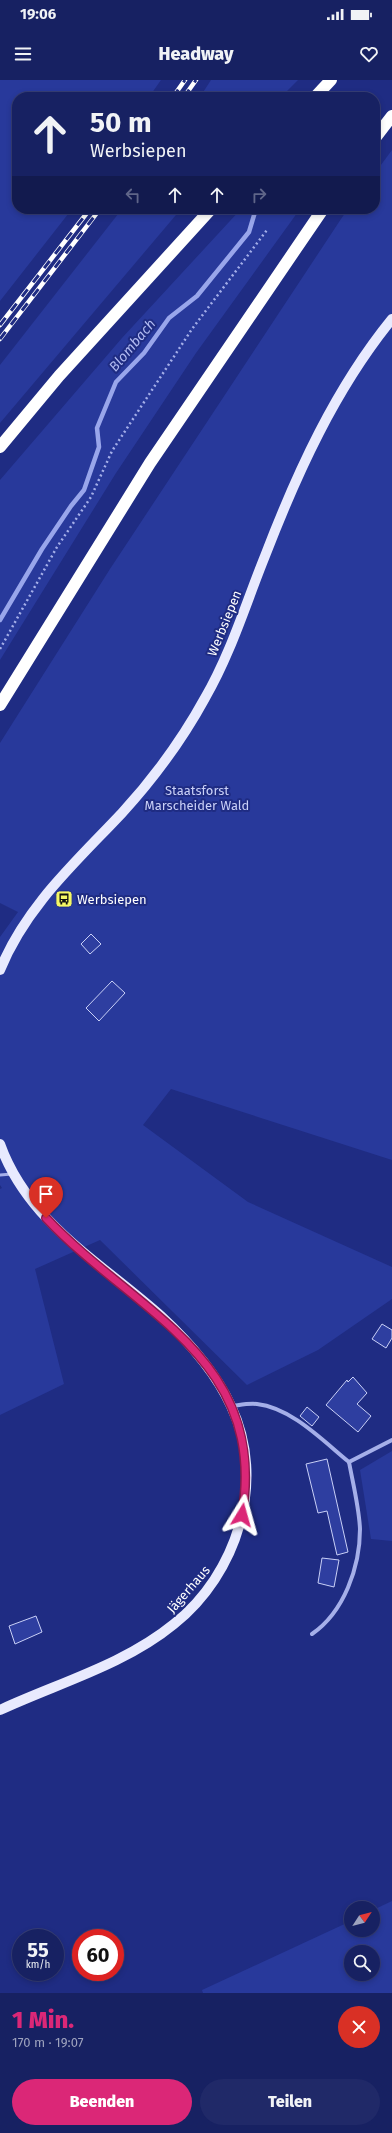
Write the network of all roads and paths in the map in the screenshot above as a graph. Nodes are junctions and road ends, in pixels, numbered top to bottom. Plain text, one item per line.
1 (331, 80) edge
2 (320, 92) edge
3 (392, 116) edge
4 (380, 132) edge
5 (206, 214) edge
6 (320, 214) edge
7 (267, 230) dead end
8 (392, 320) edge
9 (0, 447) edge
10 (0, 649) edge
11 (0, 705) edge
12 (0, 970) edge
13 (0, 1144) edge
14 (14, 1173) junction
15 (0, 1175) edge
16 (231, 1406) junction
17 (392, 1440) edge
18 (349, 1462) junction
19 (312, 1634) dead end
20 (0, 1710) edge

1 - 2 highway
3 - 4 highway
5 - 9 highway
6 - 11 highway
7 - 10 path
8 - 12 main road, Werbsiepen
13 - 14 main road
14 - 15 lane
14 - 16 main road
16 - 18 street
16 - 20 main road, Jägerhaus
17 - 18 street
18 - 19 street

